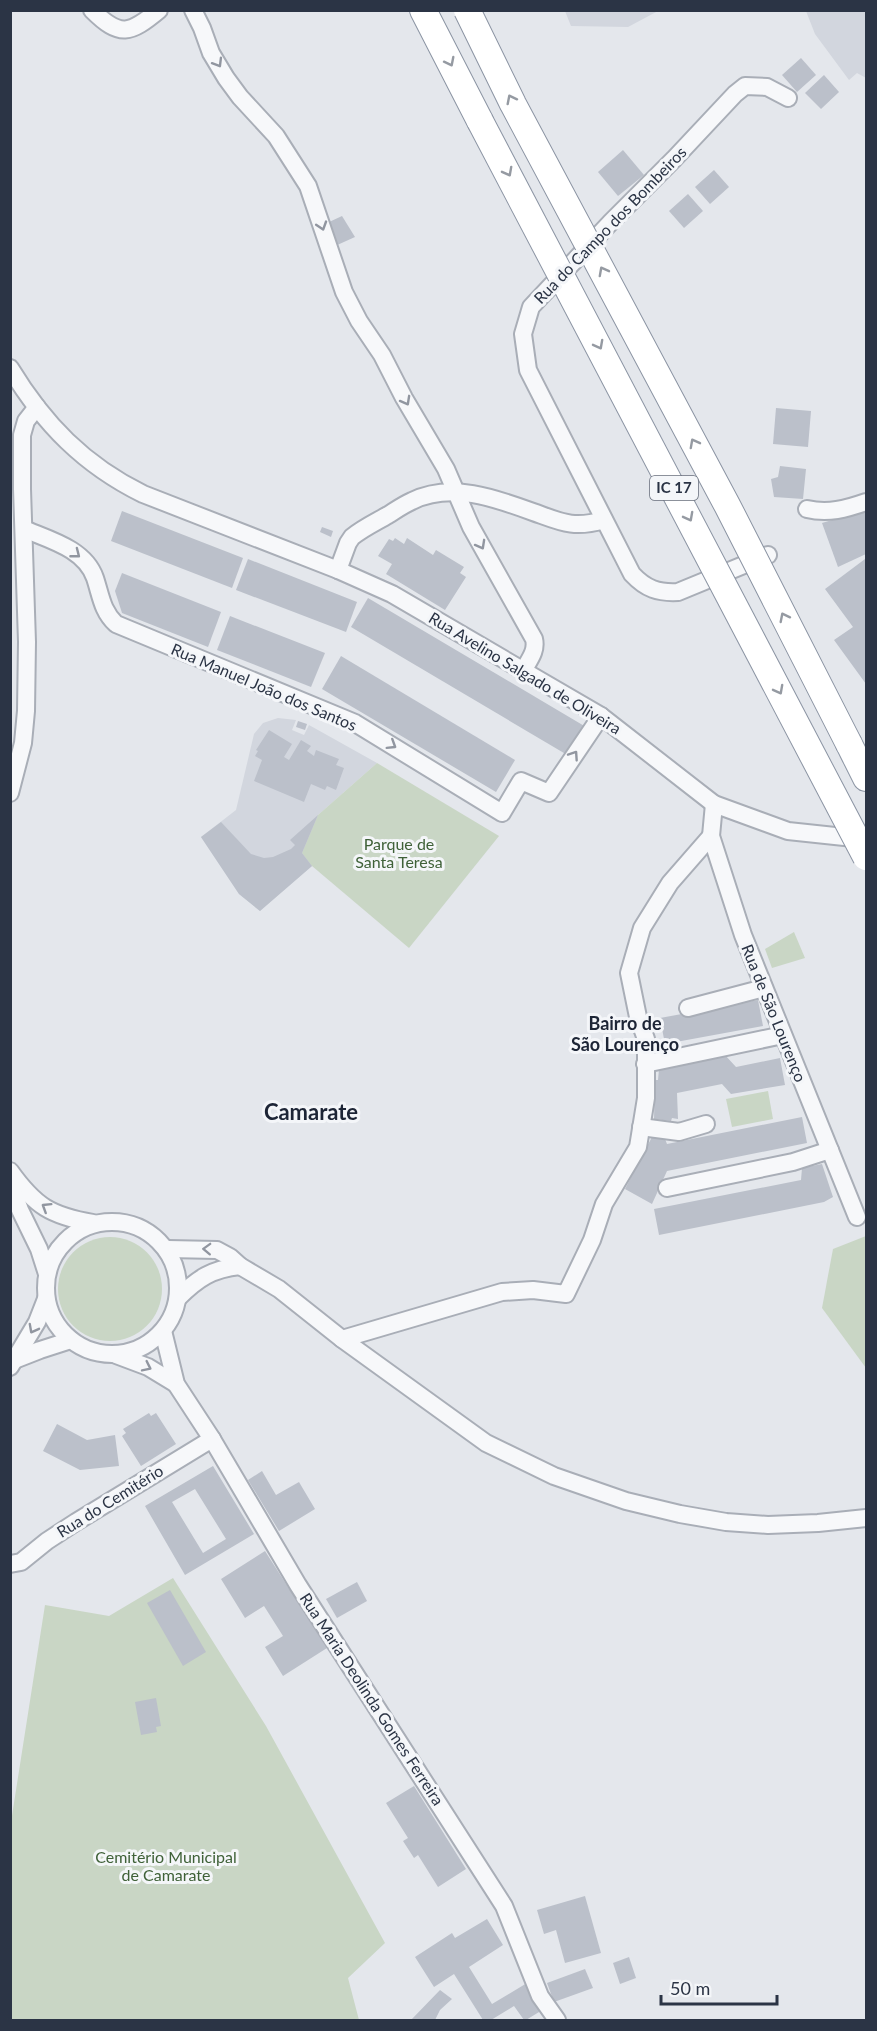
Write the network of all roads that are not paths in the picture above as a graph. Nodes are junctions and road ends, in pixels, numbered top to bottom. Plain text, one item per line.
1 (92, 10) edge
2 (159, 10) edge
3 (193, 10) edge
4 (423, 10) edge
5 (467, 10) edge
6 (788, 98) dead end
7 (13, 371) edge
8 (37, 407) junction
9 (16, 456) edge
10 (456, 492) junction
11 (867, 502) edge
12 (807, 509) dead end
13 (604, 520) junction
14 (24, 529) junction
15 (768, 555) dead end
16 (338, 570) junction
17 (524, 671) junction
18 (601, 716) junction
19 (867, 778) edge
20 (10, 793) edge
21 (714, 804) junction
22 (711, 836) junction
23 (867, 839) edge
24 (867, 857) edge
25 (764, 988) junction
26 (688, 1008) dead end
27 (783, 1035) junction
28 (645, 1064) junction
29 (706, 1124) dead end
30 (641, 1127) junction
31 (830, 1150) junction
32 (10, 1171) edge
33 (10, 1183) edge
34 (667, 1188) dead end
35 (857, 1218) dead end
36 (93, 1223) junction
37 (168, 1249) junction
38 (240, 1266) junction
39 (46, 1274) junction
40 (178, 1298) junction
41 (46, 1299) junction
42 (163, 1331) junction
43 (342, 1339) junction
44 (71, 1340) junction
45 (116, 1355) junction
46 (14, 1363) edge
47 (176, 1384) junction
48 (212, 1439) junction
49 (867, 1518) edge
50 (10, 1564) edge
51 (557, 2020) edge

1 - 2 street
3 -> 10 street
4 -> 24 highway, IC 17, bridge
19 -> 5 highway, IC 17, bridge
6 - 13 street, Rua do Campo dos Bombeiros
7 - 8 street, Rua Avelino Salgado de Oliveira
8 - 9 street
8 - 16 street, Rua Avelino Salgado de Oliveira
9 - 14 street
10 - 13 street
10 - 16 street
10 -> 17 street
11 - 12 street
13 - 15 street, Rua do Campo dos Bombeiros
14 -> 18 street, Rua Manuel João dos Santos
14 - 20 street
16 - 17 street, Rua Avelino Salgado de Oliveira
17 - 18 street, Rua Avelino Salgado de Oliveira
18 - 21 street, Rua Avelino Salgado de Oliveira
21 - 22 street, Rua de São Lourenço
21 - 23 street, Rua Avelino Salgado de Oliveira
22 - 25 street, Rua de São Lourenço
22 - 28 street
25 - 26 street
25 - 27 street, Rua de São Lourenço
27 - 28 street
27 - 31 street, Rua de São Lourenço
28 - 30 street
29 - 30 street
30 - 43 street
31 - 34 street
31 - 35 street, Rua de São Lourenço
36 -> 32 street
33 - 39 street
36 - 37 street
36 - 39 street
38 -> 37 street
37 - 40 street
38 - 40 street
38 - 43 street
39 - 41 street
40 - 42 street
41 - 44 street
41 -> 46 street
42 - 45 street
42 - 47 street, Rua Maria Deolinda Gomes Ferreira
43 - 49 street
44 - 45 street
44 - 46 street
45 -> 47 street, Rua Maria Deolinda Gomes Ferreira
47 - 48 street, Rua Maria Deolinda Gomes Ferreira
48 - 50 street, Rua do Cemitério
48 - 51 street, Rua Maria Deolinda Gomes Ferreira

